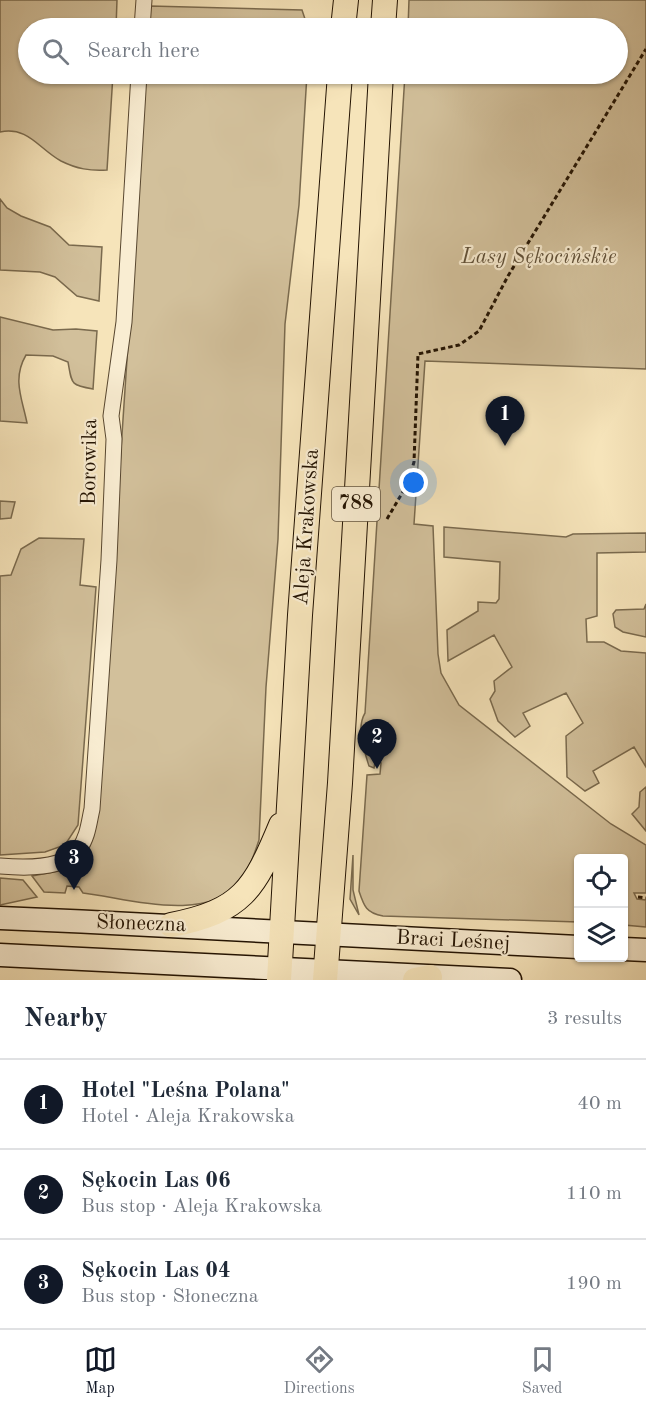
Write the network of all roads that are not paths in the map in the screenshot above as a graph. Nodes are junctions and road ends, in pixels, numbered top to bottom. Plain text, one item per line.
1 (144, 0) edge
2 (346, 0) edge
3 (385, 0) edge
4 (143, 18) edge
5 (344, 18) edge
6 (384, 18) edge
7 (138, 84) edge
8 (339, 84) edge
9 (380, 84) edge
10 (289, 806) junction
11 (0, 866) edge
12 (0, 918) edge
13 (171, 925) junction
14 (282, 931) junction
15 (328, 935) junction
16 (574, 947) edge
17 (628, 949) edge
18 (646, 950) edge
19 (0, 955) edge
20 (280, 974) edge
21 (325, 976) edge
22 (422, 979) edge
23 (510, 980) edge

1 - 4 street
2 - 5 main road
3 - 6 main road
7 - 11 street, Borowika
8 - 10 main road, Aleja Krakowska / 788
9 - 15 main road, 788
10 - 13 main road
10 - 14 main road, Aleja Krakowska / 788
12 - 13 main road, Słoneczna
13 - 14 main road, Słoneczna
14 - 15 main road, Słoneczna
14 - 20 main road, Aleja Krakowska / 788
15 - 16 main road, Braci Leśnej
15 - 21 main road, 788
17 - 18 main road
19 - 20 main road, Słoneczna
20 - 21 main road, Słoneczna
21 - 22 main road, Braci Leśnej
22 - 23 main road, Braci Leśnej

